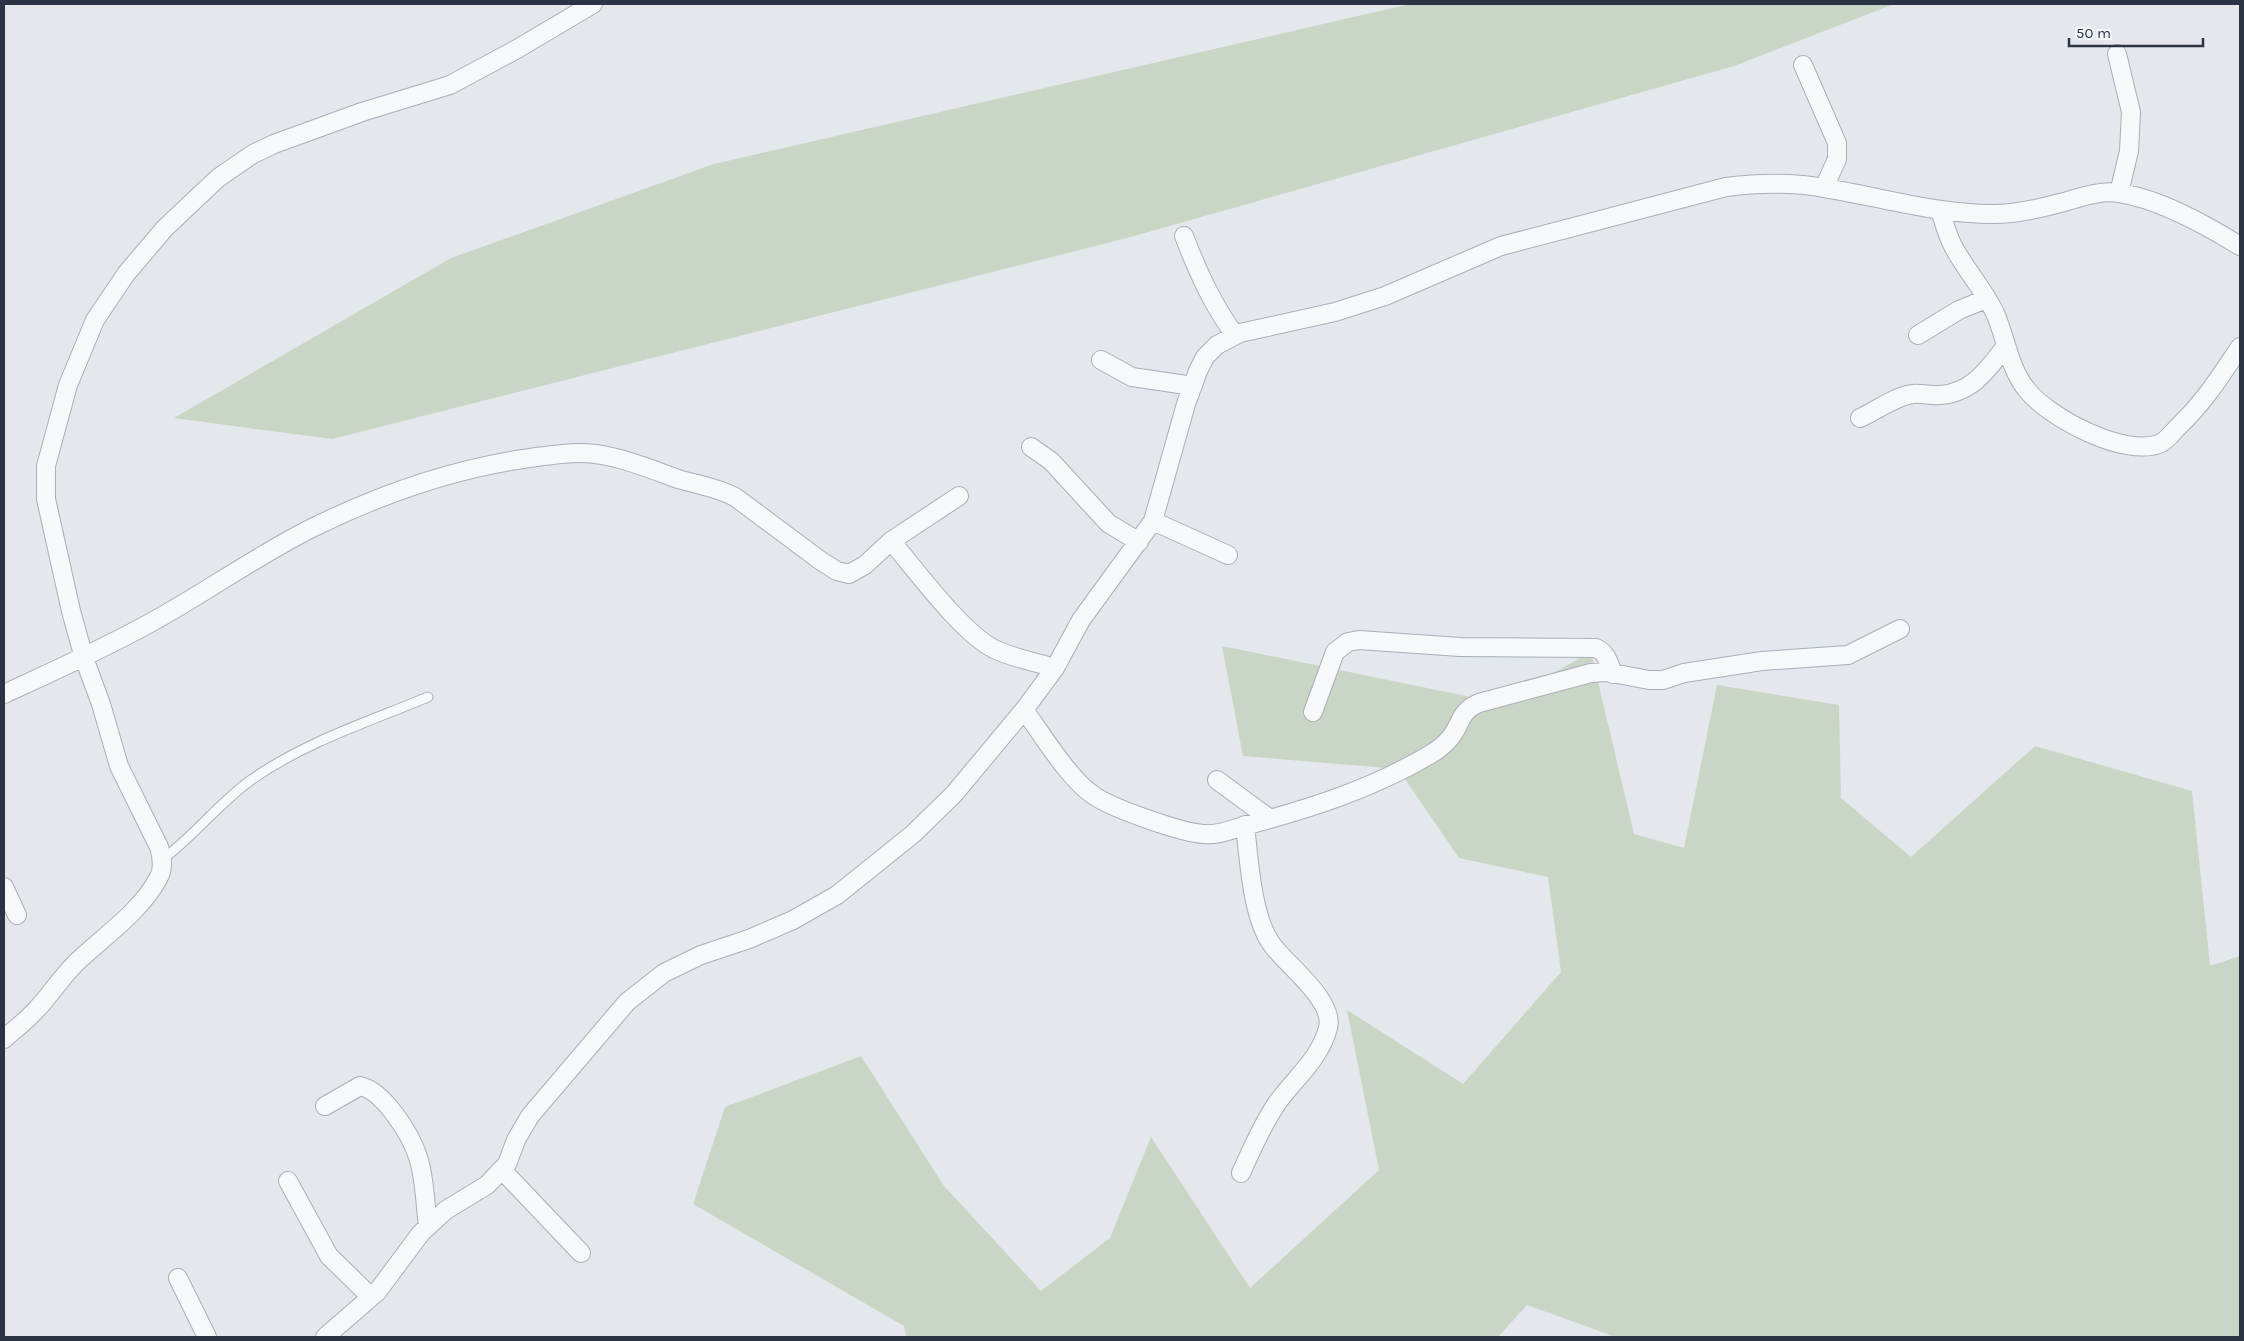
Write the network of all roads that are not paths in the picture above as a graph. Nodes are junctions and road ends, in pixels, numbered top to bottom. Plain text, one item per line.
1 (593, 4) edge
2 (2117, 54) dead end
3 (1803, 65) dead end
4 (1824, 188) junction
5 (2119, 193) junction
6 (1940, 210) junction
7 (1184, 236) dead end
8 (2240, 246) edge
9 (1986, 299) junction
10 (1235, 335) junction
11 (1918, 335) dead end
12 (2006, 346) junction
13 (2240, 347) edge
14 (1101, 360) dead end
15 (1193, 386) junction
16 (1860, 418) dead end
17 (1031, 447) dead end
18 (959, 496) dead end
19 (1153, 521) junction
20 (891, 541) junction
21 (1139, 542) junction
22 (1228, 555) dead end
23 (1900, 629) dead end
24 (84, 658) junction
25 (1056, 668) junction
26 (1613, 674) junction
27 (4, 694) edge
28 (428, 697) dead end
29 (1024, 710) junction
30 (1313, 712) dead end
31 (1217, 780) dead end
32 (1270, 819) junction
33 (1245, 825) junction
34 (163, 859) junction
35 (4, 887) edge
36 (17, 915) dead end
37 (4, 1039) edge
38 (325, 1106) dead end
39 (502, 1170) junction
40 (1241, 1173) dead end
41 (288, 1181) dead end
42 (428, 1226) junction
43 (581, 1253) dead end
44 (178, 1278) dead end
45 (371, 1298) junction
46 (207, 1337) edge
47 (325, 1337) edge

1 - 24 street
2 - 5 street
3 - 4 street
4 - 6 street
4 - 10 street
5 - 6 street
5 - 8 street
6 - 9 street
7 - 10 street
9 - 11 street
9 - 12 street
10 - 15 street
12 - 13 street
12 - 16 street
14 - 15 street
15 - 19 street
17 - 21 street
18 - 20 street
19 - 21 street
19 - 22 street
20 - 24 street
20 - 25 street
21 - 25 street
23 - 26 street
24 - 27 street
24 - 34 street
25 - 29 street
26 - 30 street
26 - 32 street
28 - 34 lane
29 - 33 street
29 - 39 street
31 - 32 street
32 - 33 street
33 - 40 street
34 - 37 street
35 - 36 street
38 - 42 street
39 - 42 street
39 - 43 street
41 - 45 street
42 - 45 street
44 - 46 street
45 - 47 street

